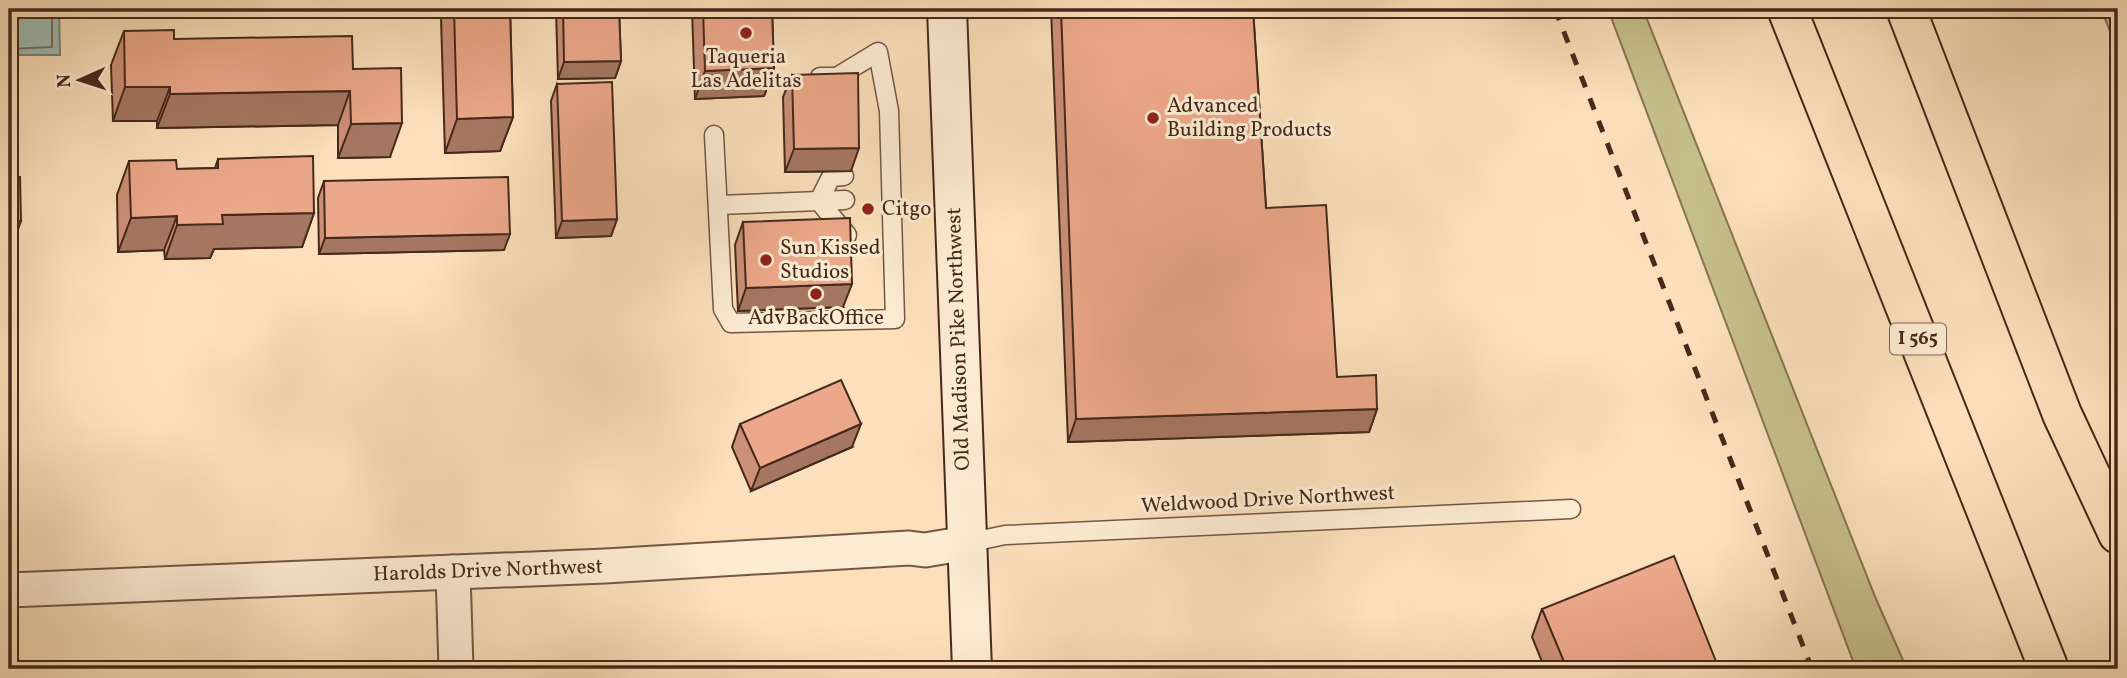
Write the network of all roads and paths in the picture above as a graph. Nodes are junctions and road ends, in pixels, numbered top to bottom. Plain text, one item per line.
1 (947, 9) edge
2 (1787, 9) edge
3 (1906, 9) edge
4 (800, 78) edge
5 (714, 135) dead end
6 (845, 176) dead end
7 (845, 200) dead end
8 (819, 201) junction
9 (719, 205) junction
10 (847, 236) edge
11 (1571, 509) dead end
12 (2118, 534) edge
13 (967, 543) junction
14 (453, 572) junction
15 (9, 590) edge
16 (456, 669) edge
17 (972, 669) edge
18 (2049, 669) edge

1 - 13 main road, Old Madison Pike Northwest
2 - 18 highway, I 565
3 - 12 highway
4 - 9 lane
5 - 9 lane
6 - 8 lane
7 - 8 lane
8 - 9 lane
8 - 10 lane
11 - 13 lane, Weldwood Drive Northwest
13 - 14 street, Harolds Drive Northwest
13 - 17 main road, Old Madison Pike Northwest
14 - 15 street, Harolds Drive Northwest
14 - 16 street

